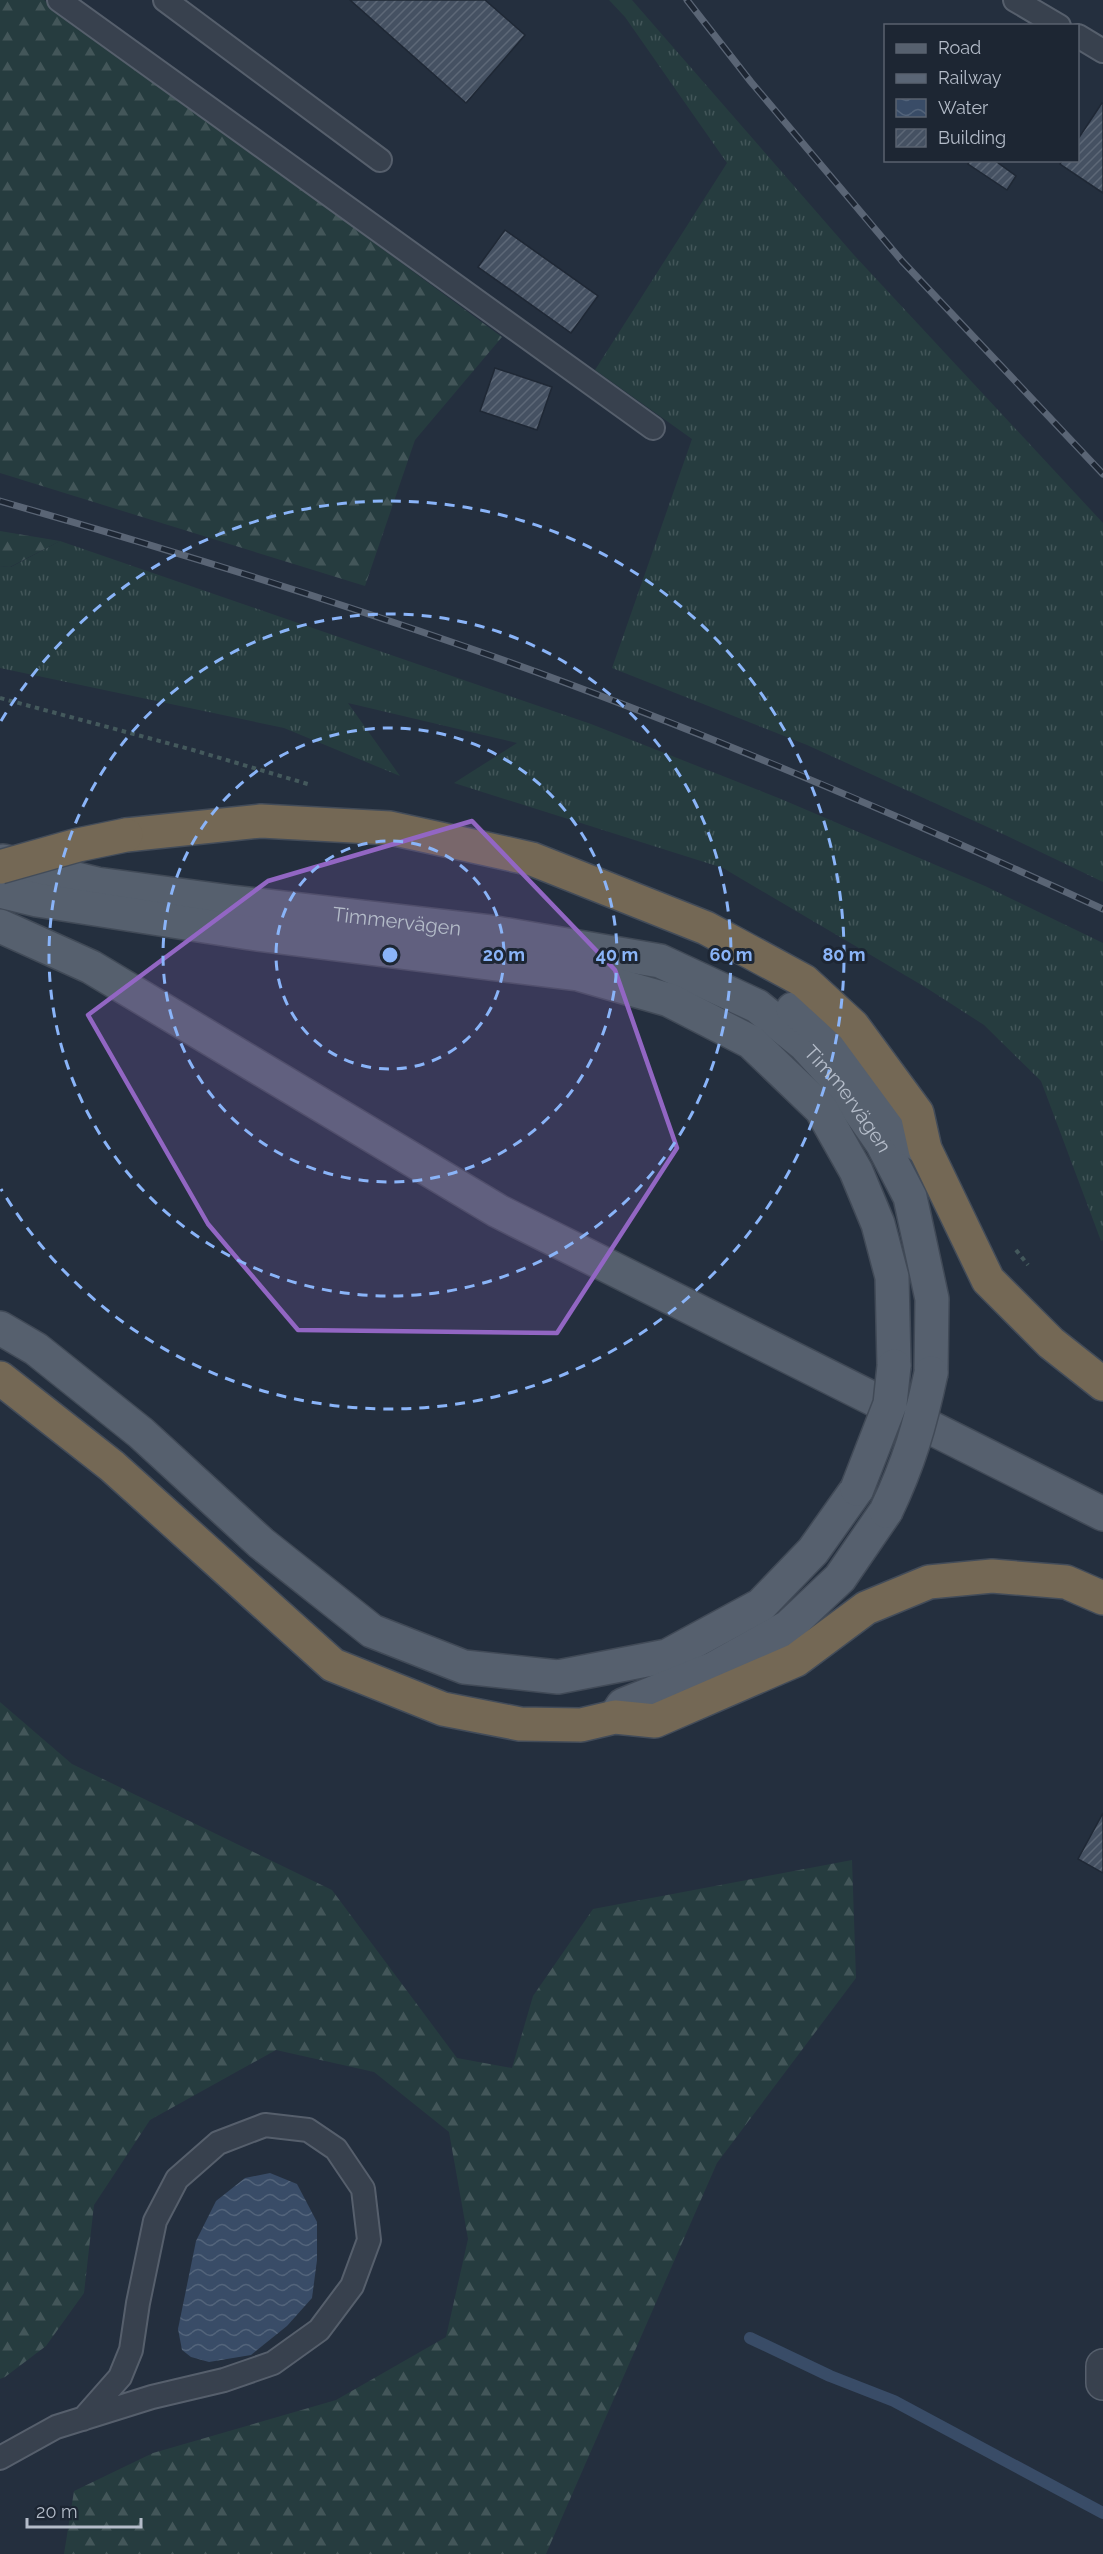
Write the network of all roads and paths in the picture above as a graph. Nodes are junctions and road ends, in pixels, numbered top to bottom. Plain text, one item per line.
1 (59, 0) edge
2 (165, 0) edge
3 (1015, 0) edge
4 (1056, 24) edge
5 (1079, 37) edge
6 (1103, 51) edge
7 (380, 159) dead end
8 (653, 428) dead end
9 (0, 860) edge
10 (0, 867) edge
11 (0, 891) edge
12 (0, 926) edge
13 (660, 961) junction
14 (925, 1149) junction
15 (0, 1328) edge
16 (0, 1378) edge
17 (1103, 1384) edge
18 (1103, 1514) edge
19 (1103, 1598) edge
20 (615, 1717) junction
21 (1103, 2366) edge
22 (1103, 2383) edge
23 (83, 2418) junction
24 (0, 2458) edge

1 - 8 lane
2 - 7 lane
3 - 4 lane
5 - 6 lane
9 - 13 main road, Timmervägen
10 - 14 highway, bridge
11 - 15 main road, Timmervägen, bridge
12 - 18 main road
13 - 14 main road
13 - 20 main road, Timmervägen, bridge
14 - 17 highway
16 - 20 highway
19 - 20 highway
21 - 22 street
23 - 23 lane
23 - 24 lane

